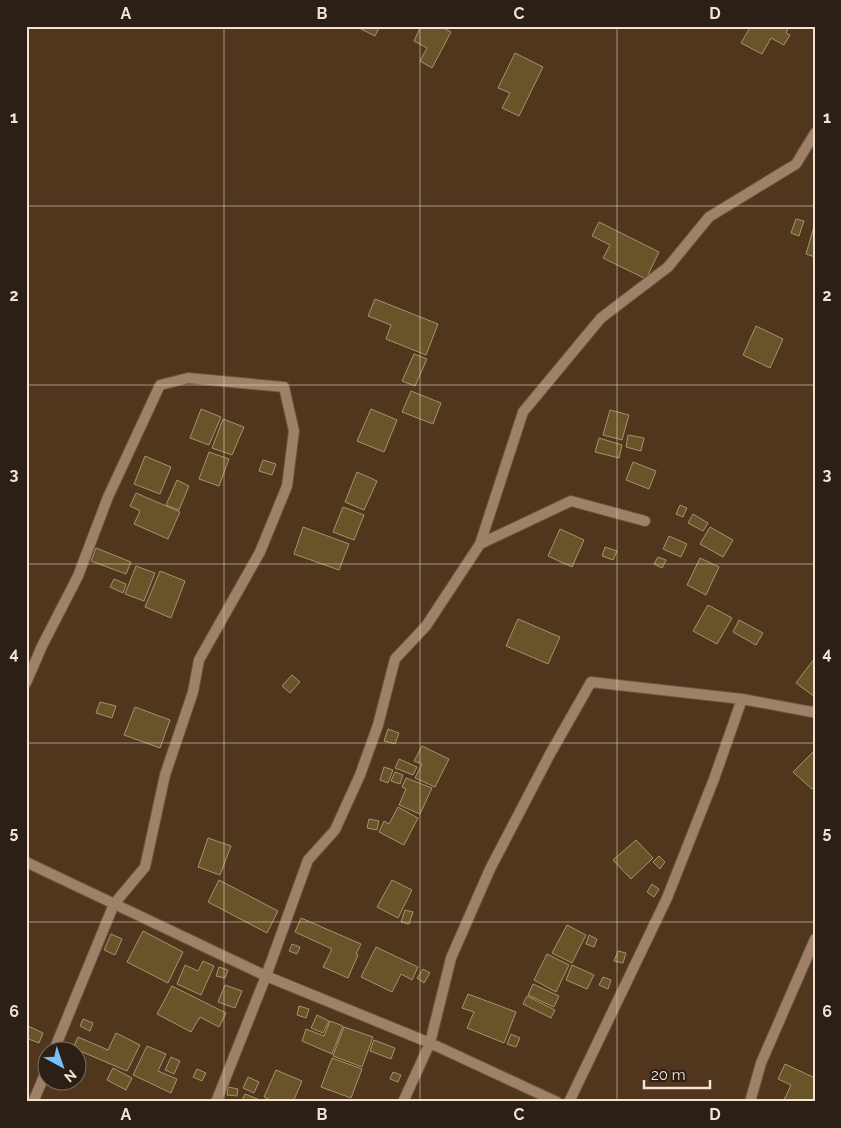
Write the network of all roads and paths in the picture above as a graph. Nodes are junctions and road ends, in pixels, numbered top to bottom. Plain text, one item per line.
1 (815, 133) edge
2 (645, 521) dead end
3 (480, 544) junction
4 (26, 683) edge
5 (742, 698) junction
6 (815, 711) edge
7 (26, 862) edge
8 (114, 904) junction
9 (815, 939) edge
10 (266, 976) junction
11 (58, 1040) edge
12 (430, 1043) junction
13 (38, 1090) edge
14 (33, 1102) edge
15 (216, 1102) edge
16 (403, 1102) edge
17 (557, 1102) edge
18 (569, 1102) edge
19 (750, 1102) edge

1 - 3 street
2 - 3 street
3 - 10 street
4 - 8 street
5 - 6 street
5 - 12 street
5 - 18 street
7 - 8 street
8 - 10 street
8 - 11 street
9 - 19 street
10 - 12 street
10 - 15 street
12 - 16 street
12 - 17 street
13 - 14 street

